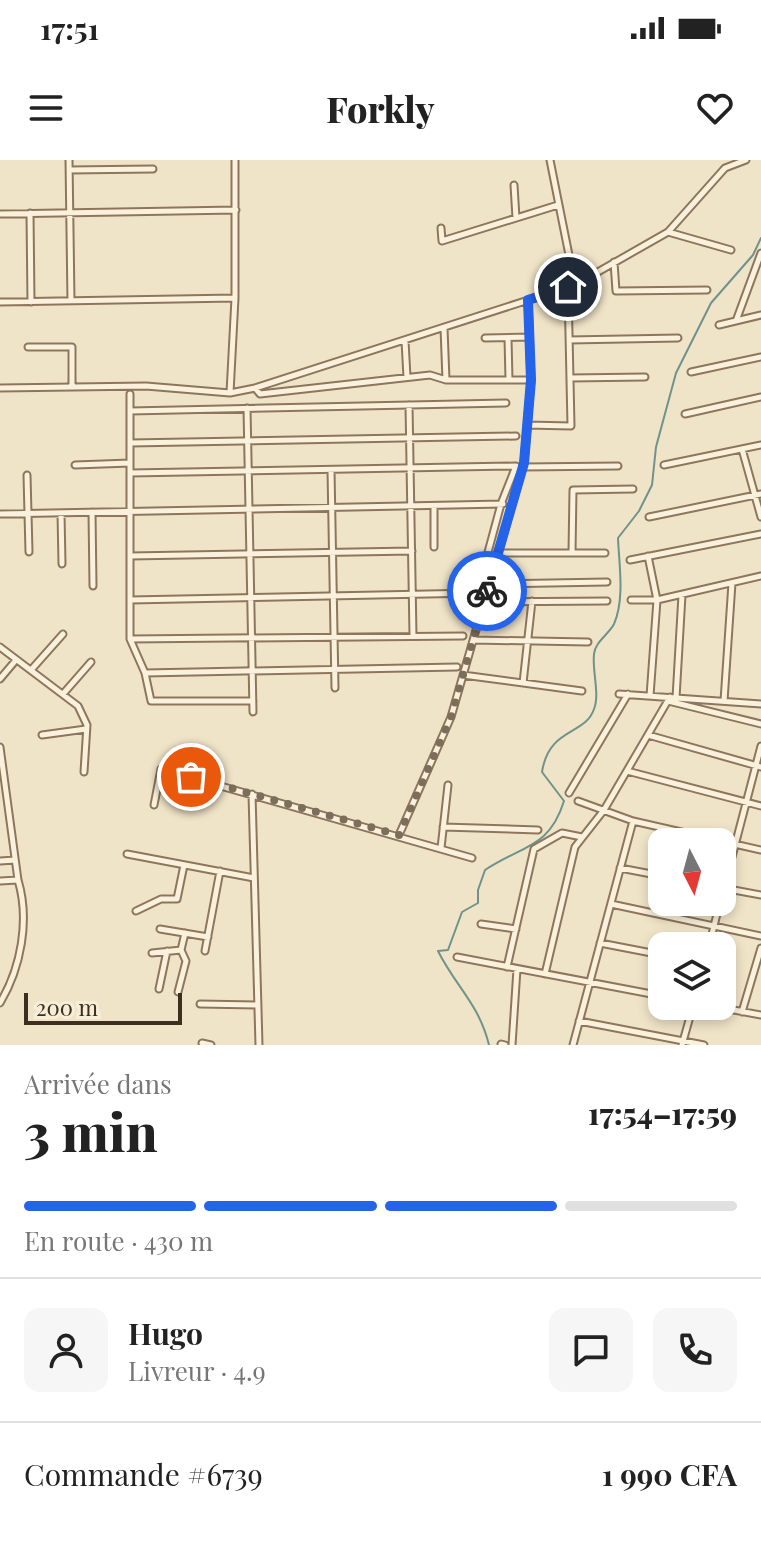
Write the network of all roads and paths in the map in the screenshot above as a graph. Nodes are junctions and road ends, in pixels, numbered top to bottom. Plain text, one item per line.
1 (69, 160) edge
2 (235, 160) edge
3 (550, 160) edge
4 (746, 160) edge
5 (153, 169) dead end
6 (69, 170) junction
7 (514, 185) dead end
8 (558, 205) junction
9 (236, 210) junction
10 (30, 213) junction
11 (70, 213) junction
12 (0, 214) edge
13 (516, 218) junction
14 (441, 228) dead end
15 (668, 232) junction
16 (731, 250) dead end
17 (761, 253) edge
18 (614, 262) junction
19 (572, 286) junction
20 (707, 290) dead end
21 (235, 298) junction
22 (528, 300) junction
23 (71, 301) junction
24 (0, 302) edge
25 (31, 302) junction
26 (761, 315) edge
27 (736, 321) junction
28 (719, 325) dead end
29 (444, 328) junction
30 (529, 337) junction
31 (485, 338) dead end
32 (508, 338) junction
33 (678, 338) dead end
34 (569, 340) junction
35 (405, 341) junction
36 (28, 347) dead end
37 (761, 357) edge
38 (691, 372) dead end
39 (407, 377) junction
40 (645, 377) dead end
41 (570, 378) junction
42 (446, 380) junction
43 (509, 380) junction
44 (531, 380) junction
45 (72, 387) junction
46 (0, 388) edge
47 (255, 388) junction
48 (230, 393) junction
49 (130, 394) dead end
50 (761, 397) edge
51 (506, 403) dead end
52 (409, 405) junction
53 (247, 408) junction
54 (130, 411) junction
55 (685, 414) dead end
56 (527, 425) junction
57 (516, 436) dead end
58 (409, 438) junction
59 (248, 441) junction
60 (130, 443) junction
61 (761, 445) edge
62 (742, 449) junction
63 (130, 463) junction
64 (75, 465) dead end
65 (664, 465) dead end
66 (618, 466) dead end
67 (522, 467) junction
68 (410, 468) junction
69 (331, 470) junction
70 (248, 471) junction
71 (130, 473) junction
72 (27, 475) dead end
73 (633, 489) dead end
74 (758, 494) edge
75 (501, 504) junction
76 (511, 504) junction
77 (411, 506) junction
78 (434, 506) junction
79 (332, 508) junction
80 (249, 509) junction
81 (92, 512) junction
82 (130, 512) junction
83 (61, 513) junction
84 (0, 514) edge
85 (28, 514) junction
86 (649, 517) dead end
87 (761, 517) edge
88 (761, 534) edge
89 (434, 547) dead end
90 (412, 551) junction
91 (29, 552) dead end
92 (332, 552) junction
93 (498, 553) junction
94 (572, 553) junction
95 (605, 553) dead end
96 (250, 554) junction
97 (130, 556) junction
98 (648, 556) junction
99 (630, 560) dead end
100 (62, 564) dead end
101 (761, 576) edge
102 (607, 582) dead end
103 (732, 583) junction
104 (489, 584) junction
105 (93, 586) dead end
106 (412, 594) junction
107 (682, 595) junction
108 (333, 596) junction
109 (251, 597) junction
110 (130, 600) junction
111 (631, 600) dead end
112 (657, 600) junction
113 (532, 601) junction
114 (607, 601) dead end
115 (484, 602) junction
116 (63, 634) dead end
117 (413, 636) junction
118 (463, 636) dead end
119 (334, 637) junction
120 (252, 638) junction
121 (130, 639) junction
122 (473, 640) junction
123 (528, 641) junction
124 (588, 642) dead end
125 (0, 647) edge
126 (16, 660) junction
127 (91, 662) dead end
128 (457, 667) dead end
129 (334, 669) junction
130 (31, 670) junction
131 (252, 671) junction
132 (145, 673) junction
133 (463, 675) junction
134 (0, 679) edge
135 (523, 683) junction
136 (335, 688) dead end
137 (582, 691) dead end
138 (63, 694) junction
139 (619, 694) dead end
140 (628, 694) junction
141 (650, 696) junction
142 (671, 699) junction
143 (253, 701) junction
144 (724, 701) junction
145 (761, 704) edge
146 (253, 712) dead end
147 (761, 724) edge
148 (86, 729) junction
149 (42, 735) dead end
150 (648, 735) junction
151 (761, 746) edge
152 (0, 747) edge
153 (758, 766) edge
154 (627, 771) junction
155 (84, 772) dead end
156 (4, 781) edge
157 (448, 785) dead end
158 (569, 793) dead end
159 (252, 794) junction
160 (578, 801) dead end
161 (747, 801) junction
162 (154, 805) dead end
163 (761, 806) edge
164 (604, 810) junction
165 (11, 821) junction
166 (633, 821) junction
167 (0, 822) edge
168 (443, 827) junction
169 (664, 828) edge
170 (538, 830) dead end
171 (399, 835) junction
172 (582, 837) junction
173 (736, 840) edge
174 (736, 844) edge
175 (441, 848) junction
176 (761, 850) edge
177 (127, 854) dead end
178 (472, 858) dead end
179 (15, 860) junction
180 (0, 861) edge
181 (184, 865) junction
182 (620, 868) junction
183 (220, 871) junction
184 (648, 873) edge
185 (254, 878) junction
186 (18, 880) junction
187 (0, 881) edge
188 (736, 892) edge
189 (761, 895) edge
190 (611, 904) junction
191 (136, 911) dead end
192 (716, 916) edge
193 (481, 924) dead end
194 (714, 926) junction
195 (160, 929) dead end
196 (516, 929) junction
197 (712, 932) edge
198 (185, 933) junction
199 (761, 936) edge
200 (208, 937) junction
201 (600, 943) junction
202 (761, 948) edge
203 (181, 950) junction
204 (167, 951) junction
205 (205, 951) dead end
206 (648, 952) edge
207 (152, 953) dead end
208 (457, 957) dead end
209 (507, 967) junction
210 (517, 969) junction
211 (545, 974) junction
212 (590, 983) junction
213 (159, 989) dead end
214 (178, 992) dead end
215 (648, 993) edge
216 (0, 1003) edge
217 (200, 1004) dead end
218 (258, 1005) junction
219 (736, 1011) edge
220 (742, 1012) junction
221 (761, 1015) edge
222 (689, 1020) edge
223 (579, 1021) junction
224 (202, 1043) dead end
225 (683, 1043) edge
226 (211, 1045) edge
227 (259, 1045) edge
228 (512, 1045) edge
229 (573, 1045) edge
230 (704, 1045) edge

1 - 6 street
2 - 9 street
3 - 8 street
4 - 15 street
5 - 6 street
6 - 11 street
7 - 13 street
8 - 13 street
8 - 19 street
9 - 11 street
9 - 21 street
10 - 11 street
10 - 12 street
10 - 25 street
11 - 23 street
13 - 14 street
15 - 16 street
15 - 18 street
17 - 27 street
18 - 19 street
18 - 20 street
19 - 22 street
19 - 34 street
21 - 23 street
21 - 48 street
22 - 29 street
22 - 30 street
23 - 25 street
24 - 25 street
26 - 27 street
27 - 28 street
29 - 35 street
29 - 42 street
30 - 32 street
30 - 44 street
31 - 32 street
32 - 43 street
33 - 34 street
34 - 41 street
35 - 39 street
35 - 47 street
36 - 45 street
37 - 38 street
39 - 42 street
39 - 47 street
40 - 41 street
41 - 56 street
42 - 43 street
43 - 44 street
44 - 56 street
45 - 46 street
45 - 48 street
47 - 48 street
49 - 54 street
50 - 55 street
51 - 52 street
52 - 53 street
52 - 58 street
53 - 54 street
53 - 59 street
54 - 60 street
56 - 67 street
57 - 58 street
58 - 59 street
58 - 68 street
59 - 60 street
59 - 70 street
60 - 63 street
61 - 62 street
62 - 65 street
62 - 74 street
63 - 64 street
63 - 71 street
66 - 67 street
67 - 76 street
68 - 69 street
68 - 75 street
68 - 77 street
69 - 70 street
69 - 79 street
70 - 71 street
70 - 80 street
71 - 82 street
72 - 85 street
73 - 94 street
74 - 86 street
74 - 87 street
75 - 76 street
75 - 78 street
75 - 106 street
76 - 93 street
77 - 78 street
77 - 79 street
77 - 90 street
78 - 89 street
79 - 80 street
79 - 92 street
80 - 82 street
80 - 96 street
81 - 82 street
81 - 83 street
81 - 105 street
82 - 97 street
83 - 85 street
83 - 100 street
84 - 85 street
85 - 91 street
88 - 98 street
90 - 92 street
90 - 106 street
92 - 96 street
92 - 108 street
93 - 94 street
93 - 104 street
94 - 95 street
96 - 97 street
96 - 109 street
97 - 110 street
98 - 99 street
98 - 112 street
101 - 103 street
102 - 104 street
103 - 107 street
103 - 144 street
104 - 115 street
106 - 108 street
106 - 117 street
107 - 112 street
107 - 142 street
108 - 109 street
108 - 119 street
109 - 110 street
109 - 120 street
110 - 121 street
111 - 112 street
112 - 141 street
113 - 114 street
113 - 115 street
113 - 123 street
115 - 122 street
116 - 130 street
117 - 118 street
117 - 119 street
119 - 120 street
119 - 129 street
120 - 121 street
120 - 131 street
121 - 132 street
122 - 123 street
122 - 133 street
123 - 124 street
123 - 135 street
125 - 126 street
126 - 130 street
126 - 134 street
127 - 138 street
128 - 129 street
129 - 131 street
129 - 136 street
130 - 138 street
131 - 132 street
131 - 143 street
132 - 143 street
133 - 135 street
133 - 171 street
135 - 137 street
138 - 148 street
139 - 140 street
140 - 141 street
140 - 158 street
141 - 142 street
142 - 144 street
142 - 147 street
142 - 150 street
143 - 146 street
144 - 145 street
148 - 149 street
148 - 155 street
150 - 153 street
150 - 154 street
151 - 153 street
152 - 156 street
153 - 161 street
154 - 161 street
154 - 164 street
156 - 165 street
157 - 168 street
159 - 162 street
159 - 171 street
159 - 185 street
160 - 164 street
161 - 163 street
161 - 173 street
164 - 166 street
164 - 172 street
165 - 167 street
165 - 179 street
166 - 169 street
166 - 182 street
168 - 170 street
168 - 175 street
171 - 175 street
172 - 196 street
172 - 211 street
174 - 176 street
175 - 178 street
177 - 181 street
179 - 180 street
179 - 186 street
181 - 183 street
181 - 191 street
182 - 184 street
182 - 190 street
183 - 185 street
183 - 200 street
185 - 218 street
186 - 187 street
186 - 216 street
188 - 189 street
190 - 194 street
190 - 201 street
192 - 194 street
193 - 196 street
194 - 197 street
194 - 199 street
195 - 198 street
196 - 209 street
198 - 200 street
198 - 203 street
200 - 205 street
201 - 206 street
201 - 212 street
202 - 220 street
203 - 204 street
203 - 214 street
204 - 207 street
204 - 213 street
208 - 209 street
209 - 210 street
210 - 211 street
210 - 228 street
211 - 212 street
212 - 215 street
212 - 223 street
217 - 218 street
218 - 227 street
219 - 220 street
220 - 221 street
222 - 225 street
223 - 225 street
223 - 229 street
224 - 226 street
225 - 230 street

